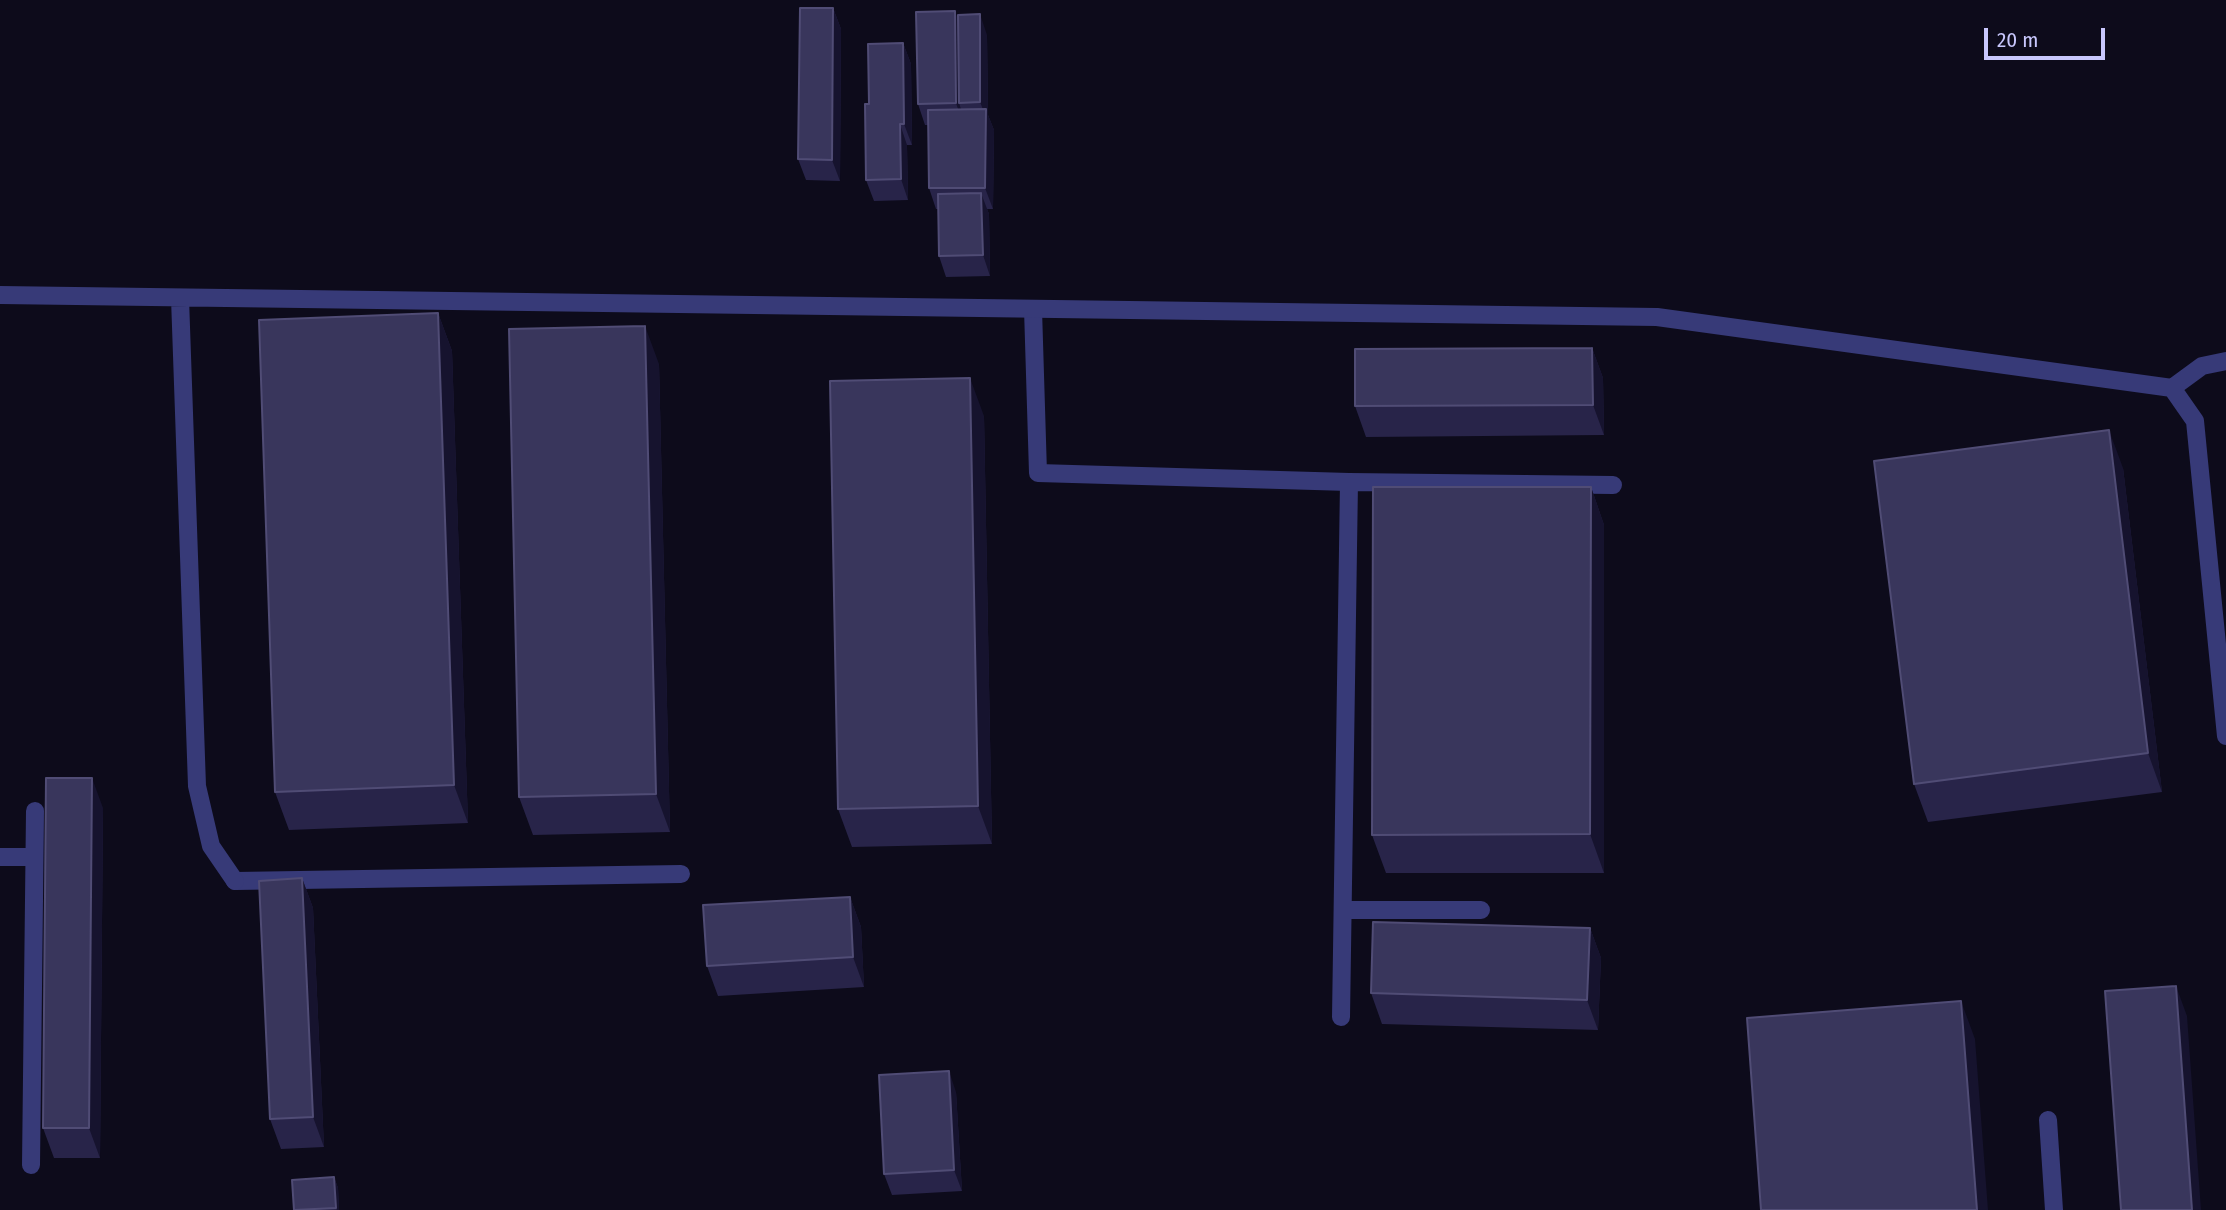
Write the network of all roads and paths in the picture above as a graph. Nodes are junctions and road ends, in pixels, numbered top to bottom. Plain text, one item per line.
1 (0, 295) edge
2 (180, 298) junction
3 (1032, 309) junction
4 (2226, 361) edge
5 (2172, 388) junction
6 (1349, 482) junction
7 (1613, 485) dead end
8 (2226, 736) edge
9 (35, 811) dead end
10 (0, 857) edge
11 (34, 857) junction
12 (681, 874) dead end
13 (1343, 910) junction
14 (1480, 910) dead end
15 (1341, 1017) dead end
16 (2048, 1120) dead end
17 (31, 1165) dead end
18 (2054, 1210) edge

1 - 2 street
2 - 3 street
2 - 12 street
3 - 5 street
3 - 6 street
4 - 5 street
5 - 8 street
6 - 7 street
6 - 13 street
9 - 11 street
10 - 11 street
11 - 17 street
13 - 14 street
13 - 15 street
16 - 18 street

